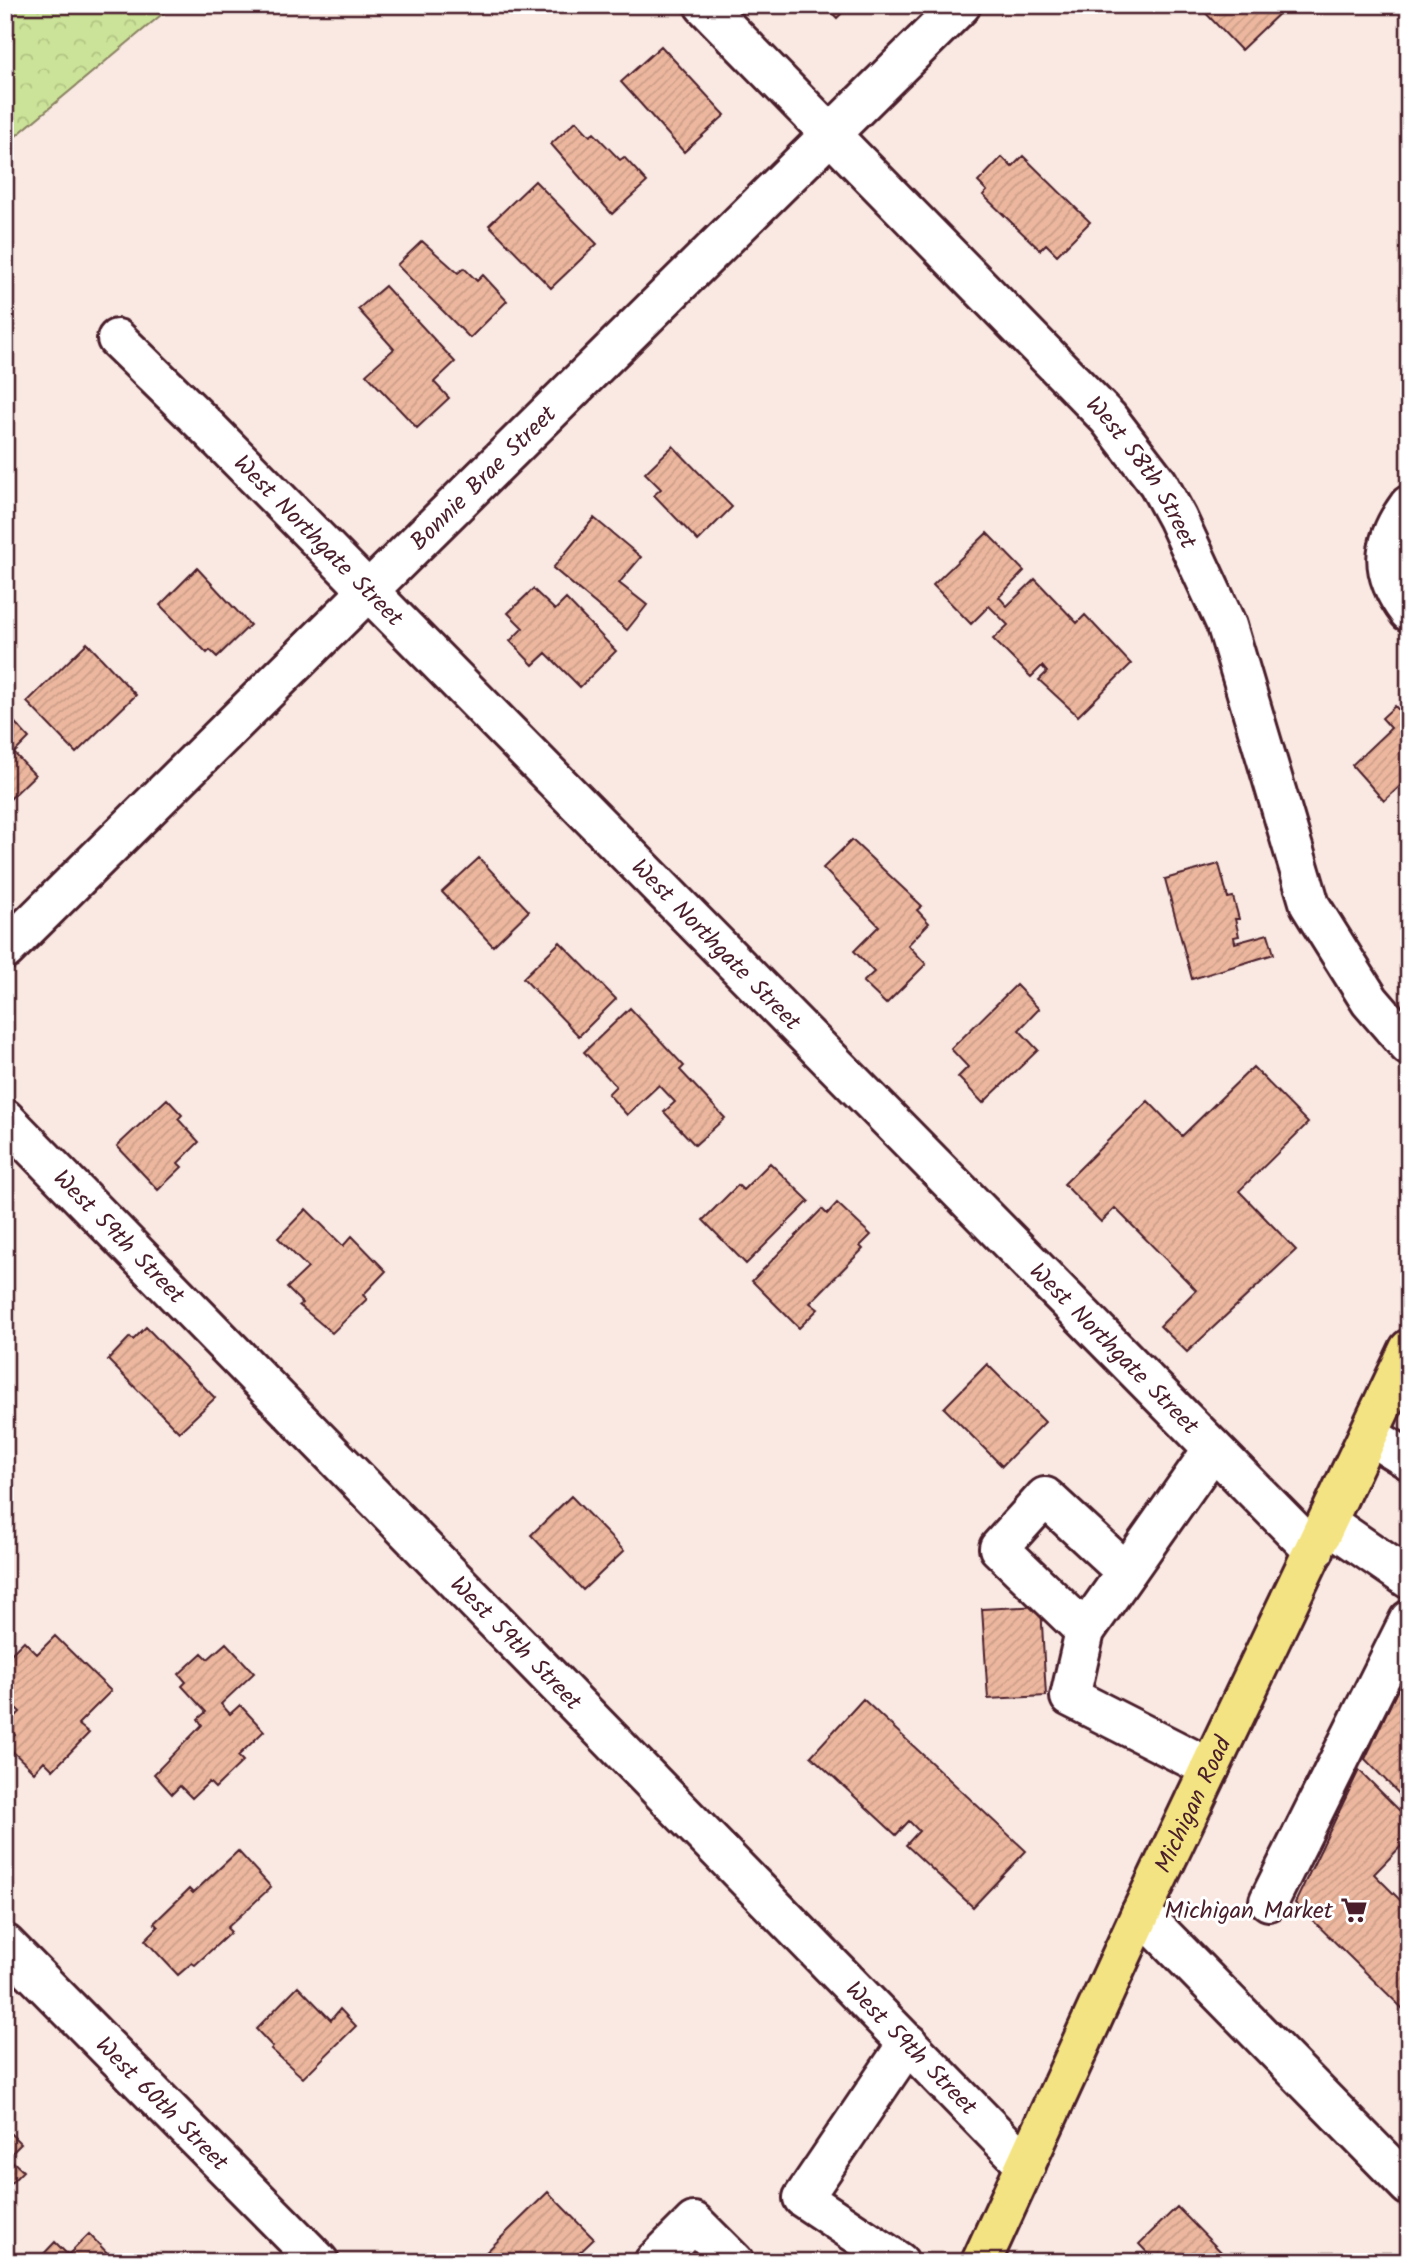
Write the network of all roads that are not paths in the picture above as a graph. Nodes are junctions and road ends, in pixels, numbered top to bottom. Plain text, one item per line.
1 (704, 5) edge
2 (961, 5) edge
3 (830, 134) junction
4 (117, 339) dead end
5 (1409, 505) edge
6 (369, 591) junction
7 (1409, 612) edge
8 (5, 950) edge
9 (1409, 1046) edge
10 (5, 1119) edge
11 (1409, 1349) edge
12 (1369, 1435) junction
13 (1213, 1449) junction
14 (1409, 1460) edge
15 (1321, 1537) junction
16 (1126, 1572) junction
17 (1409, 1579) edge
18 (1409, 1619) edge
19 (1085, 1631) junction
20 (1210, 1768) junction
21 (1269, 1901) dead end
22 (1141, 1913) junction
23 (5, 1944) edge
24 (908, 2043) junction
25 (1027, 2165) junction
26 (1409, 2186) edge
27 (319, 2262) edge
28 (654, 2262) edge
29 (734, 2262) edge
30 (899, 2262) edge
31 (981, 2262) edge

1 - 3 street, West 58th Street
2 - 3 street, Bonnie Brae Street
3 - 6 street, Bonnie Brae Street
3 - 9 street, West 58th Street
4 - 6 street, West Northgate Street
5 - 7 street
6 - 8 street, Bonnie Brae Street
6 - 13 street, West Northgate Street
10 - 24 street, West 59th Street
11 - 12 main road, Michigan Road
12 - 14 street
12 - 15 main road, Michigan Road
13 - 15 street, West Northgate Street
13 - 16 street
15 - 17 street, West Northgate Street
15 - 20 main road, Michigan Road
16 - 19 street
16 - 19 street
18 - 21 street
19 - 20 street
20 - 22 main road, Michigan Road
22 - 25 main road, Michigan Road
22 - 26 street
23 - 27 street, West 60th Street
24 - 25 street, West 59th Street
24 - 30 street
25 - 31 main road, Michigan Road
28 - 29 street

